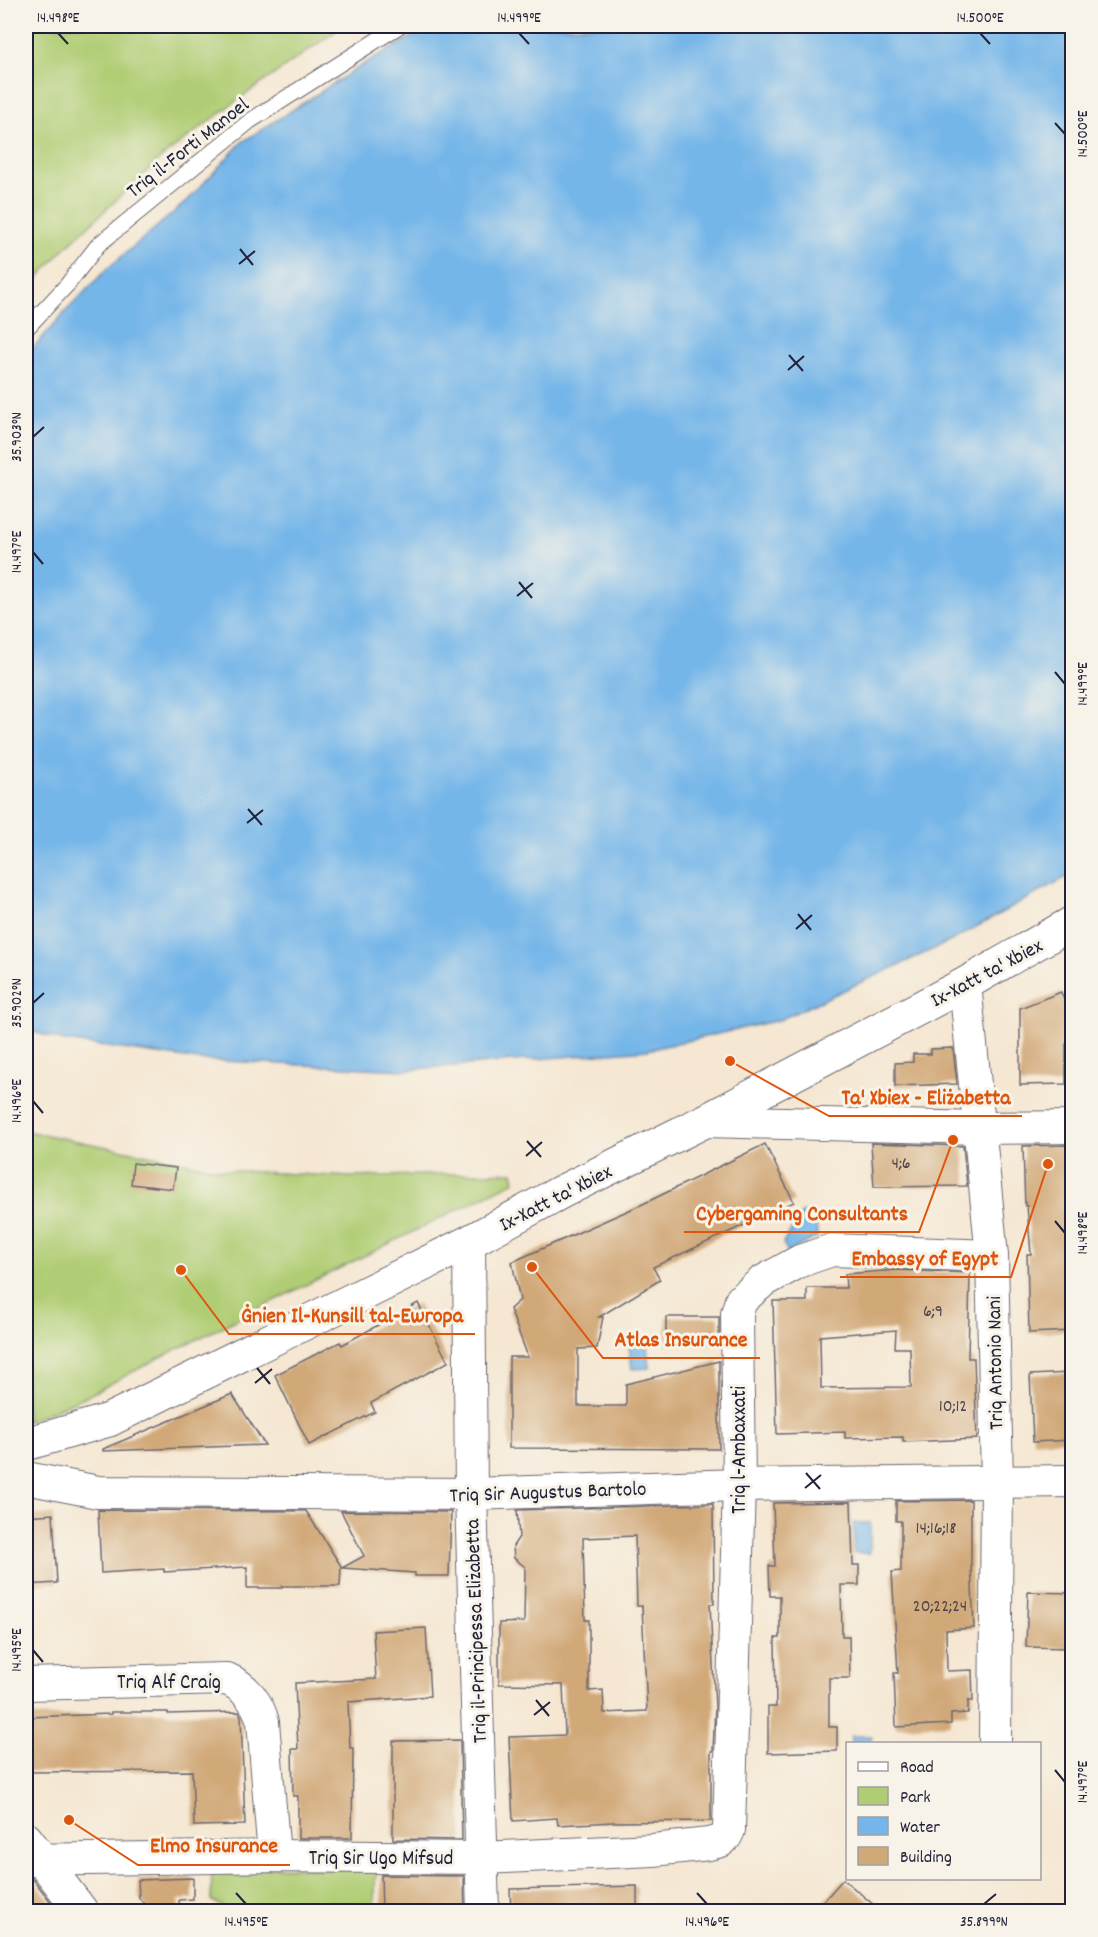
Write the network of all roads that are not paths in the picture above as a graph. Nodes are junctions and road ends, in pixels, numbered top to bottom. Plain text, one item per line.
1 (399, 26) edge
2 (26, 329) edge
3 (1068, 931) edge
4 (965, 984) junction
5 (705, 1121) junction
6 (1072, 1127) edge
7 (979, 1128) junction
8 (469, 1242) junction
9 (992, 1256) junction
10 (26, 1444) edge
11 (26, 1478) edge
12 (997, 1481) junction
13 (1072, 1481) edge
14 (739, 1485) junction
15 (471, 1494) junction
16 (26, 1684) edge
17 (995, 1742) edge
18 (729, 1830) joint
19 (31, 1853) edge
20 (274, 1856) junction
21 (482, 1858) junction
22 (82, 1911) edge
23 (483, 1911) edge

1 - 2 lane, Triq il-Forti Manoel
3 - 4 main road, Ix-Xatt ta' Xbiex
4 - 5 main road, Ix-Xatt ta' Xbiex
4 - 7 street, Triq Antonio Nani
5 - 7 street
5 - 8 main road, Ix-Xatt ta' Xbiex
6 - 7 street
7 - 9 street, Triq Antonio Nani
8 - 10 main road, Ix-Xatt ta' Xbiex
8 - 15 street, Triq il-Prinċipessa Eliżabetta
9 - 12 street, Triq Antonio Nani
9 - 14 street, Triq l-Ambaxxati
11 - 15 street, Triq Sir Augustus Bartolo
12 - 13 street, Triq Sir Augustus Bartolo
12 - 14 street, Triq Sir Augustus Bartolo
12 - 17 street, Triq Antonio Nani
14 - 15 street, Triq Sir Augustus Bartolo
14 - 18 street, Triq l-Ambaxxati
15 - 21 street, Triq il-Prinċipessa Eliżabetta
16 - 20 street, Triq Alf Craig
18 - 21 street, Triq Sir Ugo Mifsud
19 - 20 street, Triq Sir Ugo Mifsud
19 - 22 main road
20 - 21 street, Triq Sir Ugo Mifsud
21 - 23 street, Triq il-Prinċipessa Eliżabetta

